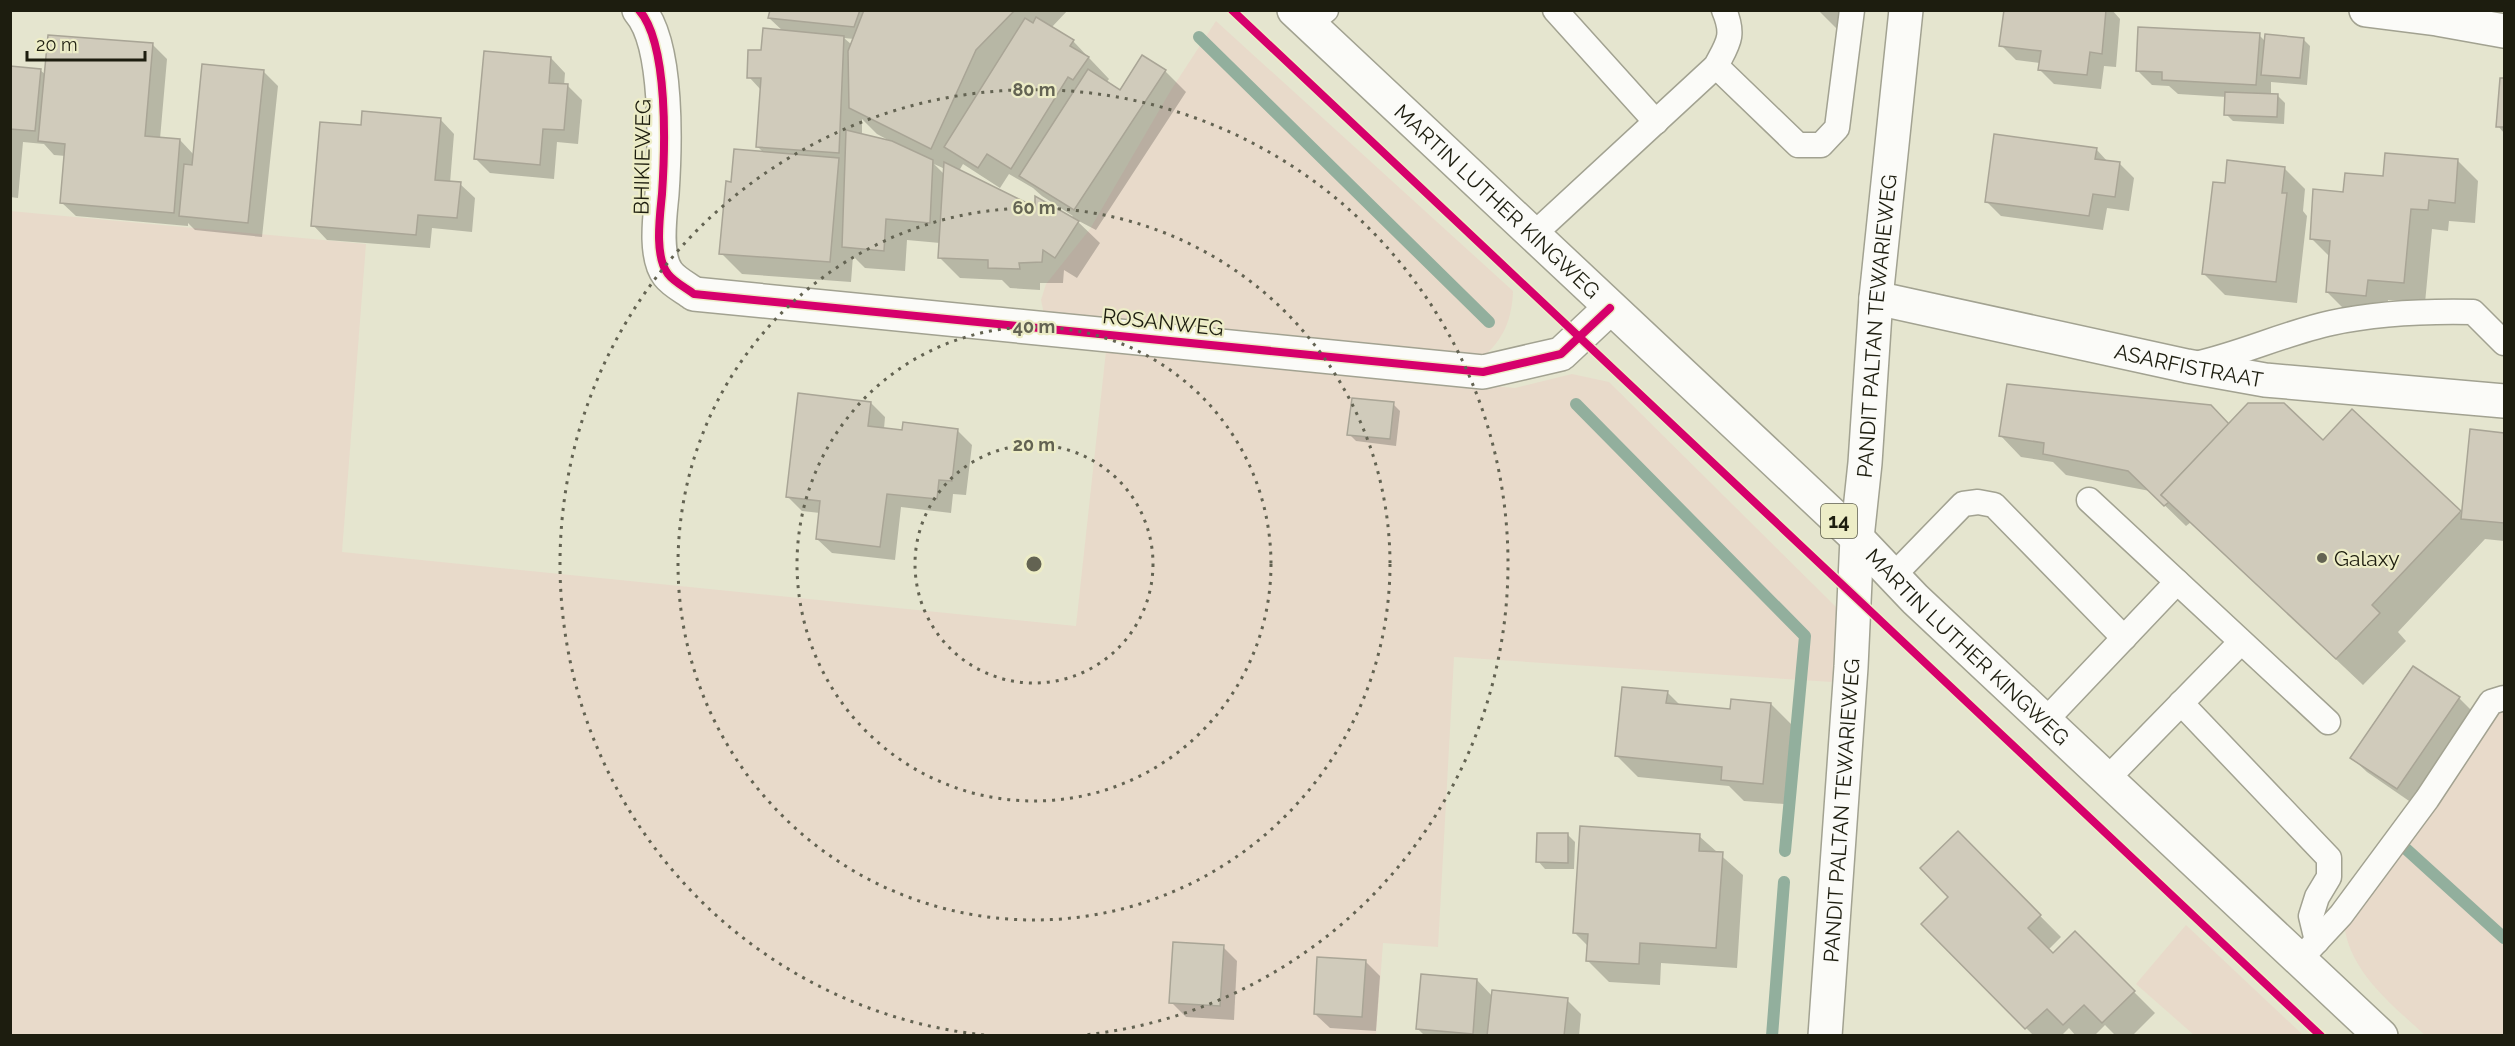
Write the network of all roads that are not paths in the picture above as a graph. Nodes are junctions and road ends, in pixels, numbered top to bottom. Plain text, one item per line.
1 (639, 10) edge
2 (1555, 10) edge
3 (1724, 10) edge
4 (1852, 10) edge
5 (1906, 10) edge
6 (2366, 10) edge
7 (1310, 15) edge
8 (2505, 31) edge
9 (1716, 66) junction
10 (1656, 122) junction
11 (1533, 235) junction
12 (694, 294) joint
13 (1876, 298) junction
14 (1610, 308) junction
15 (2505, 343) edge
16 (2187, 366) junction
17 (2505, 400) edge
18 (2089, 500) dead end
19 (1857, 538) junction
20 (1893, 576) junction
21 (2177, 582) junction
22 (2124, 638) junction
23 (2241, 642) junction
24 (2505, 698) edge
25 (2181, 703) junction
26 (2045, 721) junction
27 (2328, 722) dead end
28 (2107, 779) junction
29 (2308, 950) junction
30 (1825, 1035) edge
31 (2381, 1035) edge

1 - 12 street, BHIKIEWEG
2 - 10 lane
3 - 9 lane
4 - 9 lane
5 - 13 street, PANDIT PALTAN TEWARIEWEG
6 - 8 street
7 - 11 street, MARTIN LUTHER KINGWEG / 14
9 - 10 lane
10 - 11 lane
11 - 14 street, MARTIN LUTHER KINGWEG / 14
12 - 14 street, ROSANWEG
13 - 16 street, ASARFISTRAAT
13 - 19 street, PANDIT PALTAN TEWARIEWEG
14 - 19 street, MARTIN LUTHER KINGWEG / 14
15 - 16 lane
16 - 17 street, ASARFISTRAAT
18 - 21 lane
19 - 20 street, MARTIN LUTHER KINGWEG / 14
19 - 30 street, PANDIT PALTAN TEWARIEWEG
20 - 22 lane
20 - 26 street, MARTIN LUTHER KINGWEG / 14
21 - 22 lane
21 - 23 lane
22 - 26 lane
23 - 25 lane
23 - 27 lane
24 - 29 lane
25 - 28 lane
25 - 29 lane
26 - 28 street, MARTIN LUTHER KINGWEG / 14
28 - 29 street, MARTIN LUTHER KINGWEG / 14
29 - 31 street, MARTIN LUTHER KINGWEG / 14

